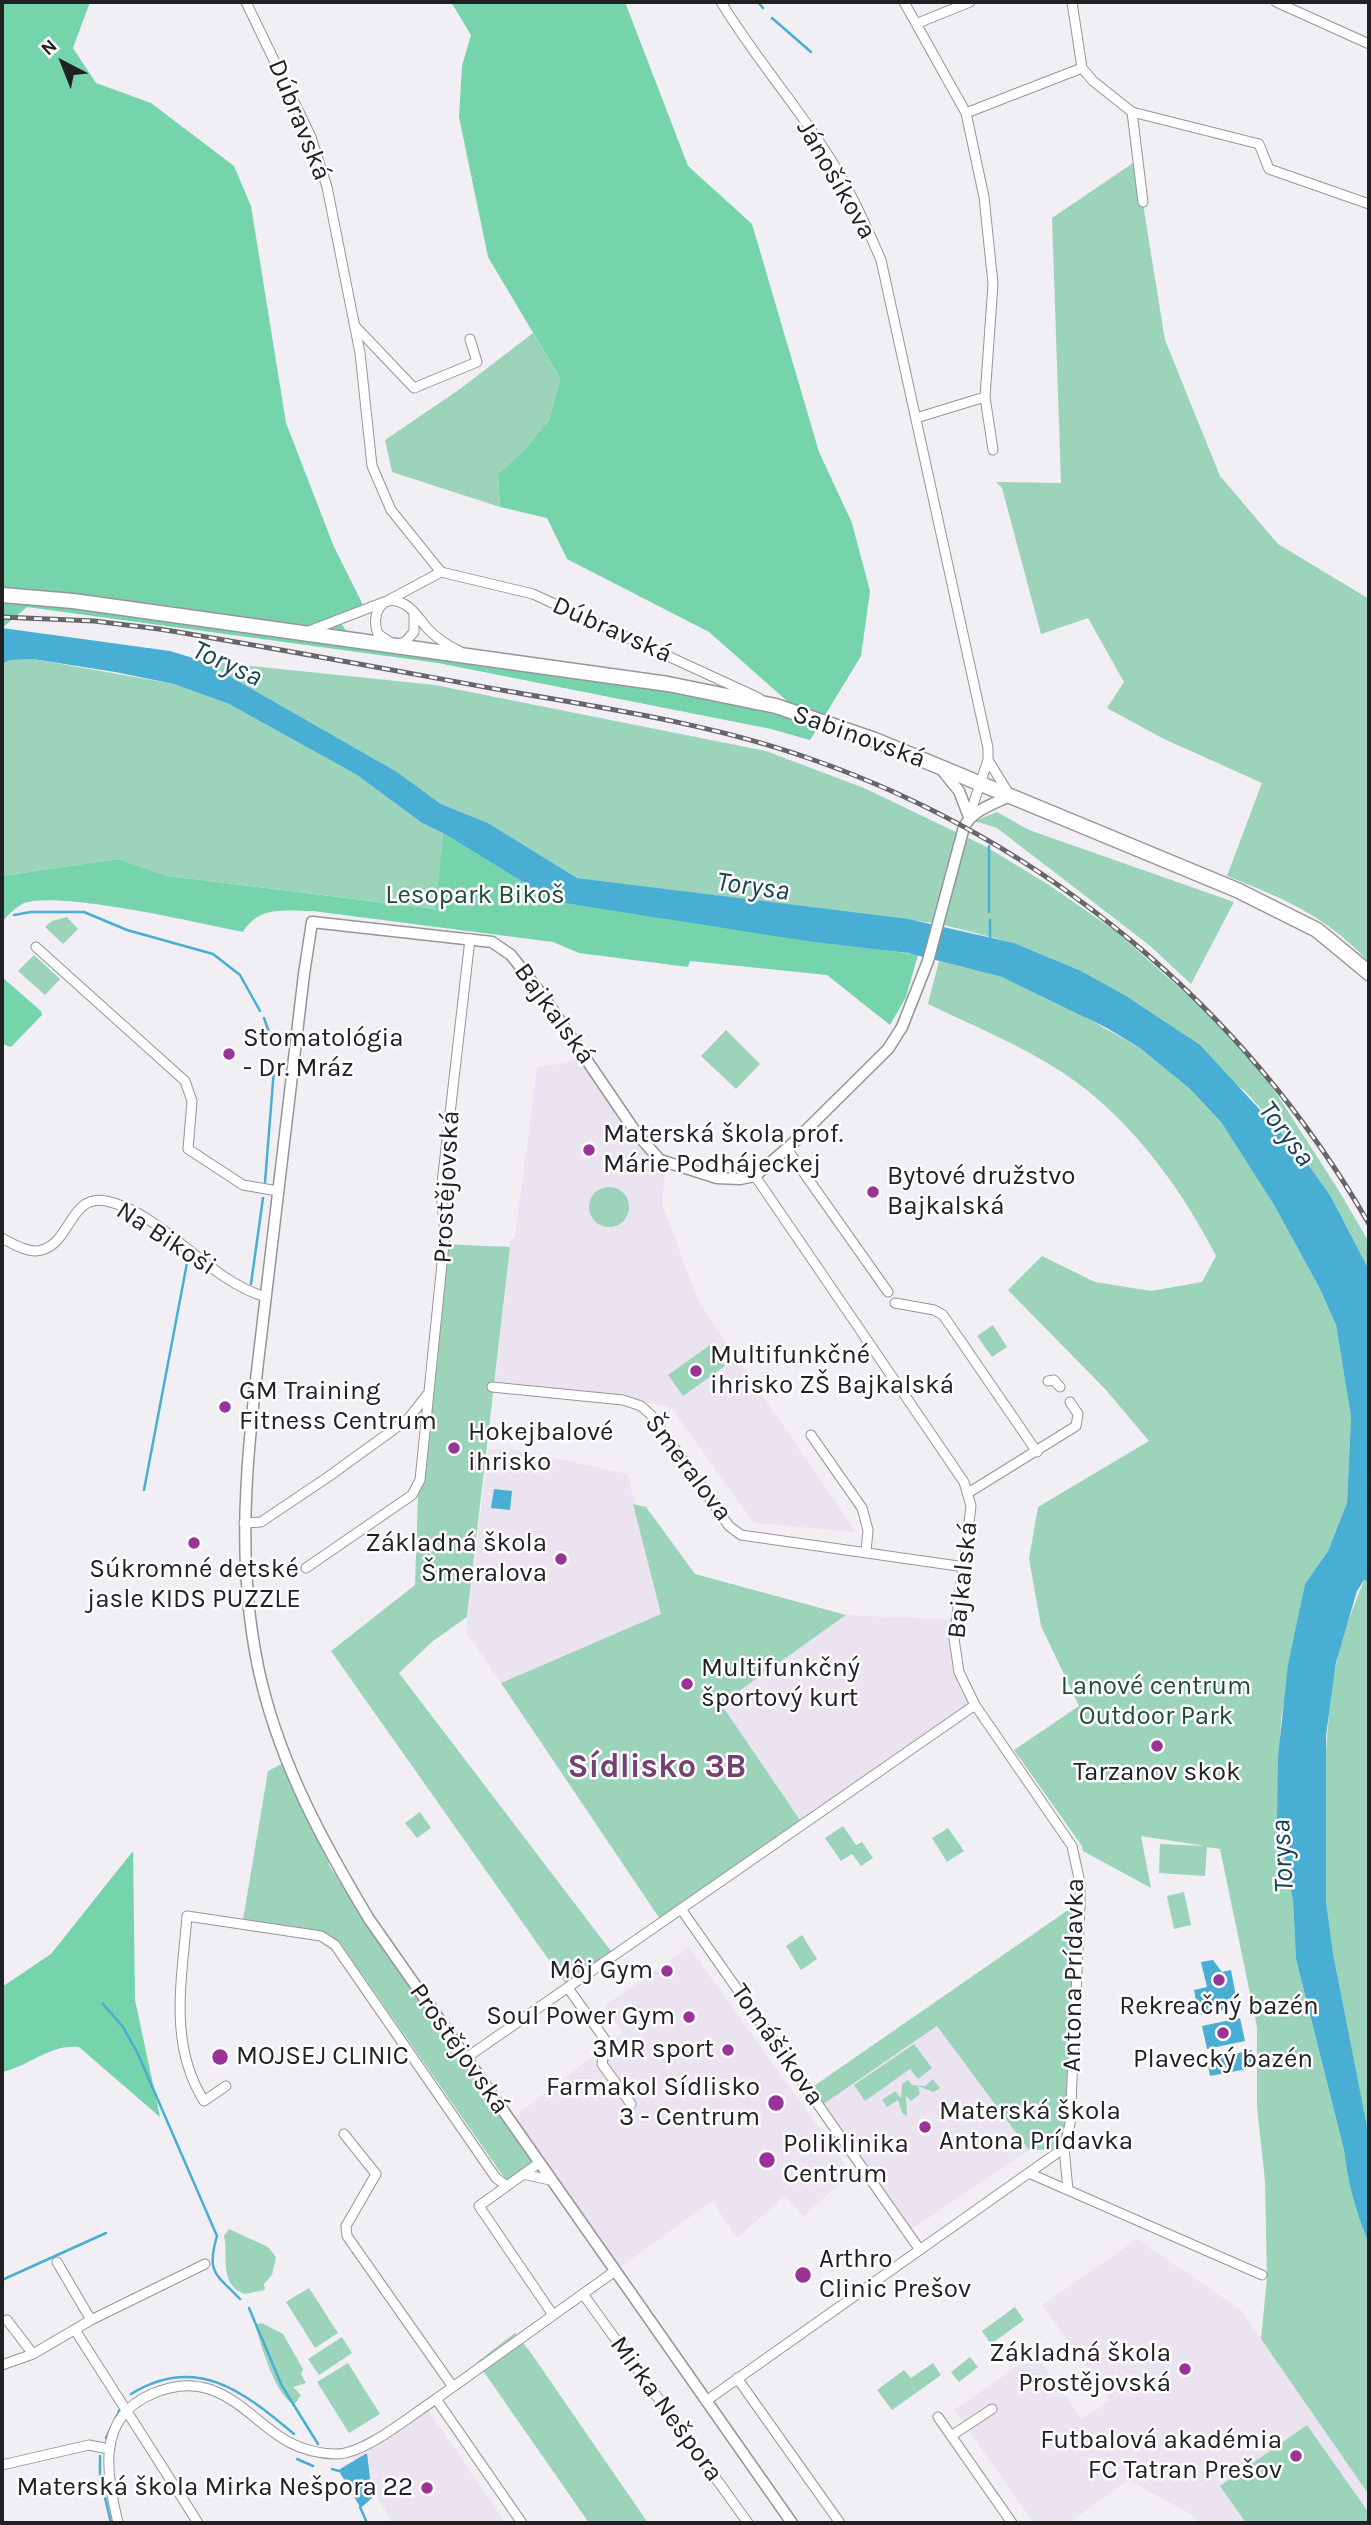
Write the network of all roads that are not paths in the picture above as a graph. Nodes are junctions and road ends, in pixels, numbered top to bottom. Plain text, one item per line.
1 (246, 2) edge
2 (721, 2) edge
3 (904, 2) edge
4 (970, 2) edge
5 (1072, 2) edge
6 (1276, 2) edge
7 (918, 23) junction
8 (1369, 44) edge
9 (1082, 68) junction
10 (1132, 112) junction
11 (966, 113) junction
12 (1143, 202) dead end
13 (1369, 204) edge
14 (355, 326) junction
15 (470, 339) dead end
16 (985, 397) junction
17 (916, 418) junction
18 (993, 450) dead end
19 (441, 572) junction
20 (411, 589) junction
21 (2, 595) edge
22 (387, 601) junction
23 (412, 611) junction
24 (304, 633) junction
25 (394, 645) junction
26 (467, 655) junction
27 (776, 706) junction
28 (988, 760) junction
29 (937, 766) junction
30 (980, 785) junction
31 (1010, 796) junction
32 (969, 817) junction
33 (312, 922) joint
34 (470, 939) junction
35 (36, 947) dead end
36 (1369, 973) edge
37 (787, 1149) junction
38 (755, 1176) junction
39 (278, 1191) junction
40 (2, 1238) edge
41 (888, 1292) dead end
42 (266, 1297) junction
43 (895, 1303) dead end
44 (1048, 1381) dead end
45 (492, 1387) dead end
46 (1060, 1387) dead end
47 (428, 1394) junction
48 (1070, 1402) dead end
49 (408, 1419) junction
50 (425, 1430) junction
51 (811, 1435) dead end
52 (1037, 1452) junction
53 (968, 1493) junction
54 (244, 1524) junction
55 (866, 1552) junction
56 (965, 1567) junction
57 (306, 1568) dead end
58 (975, 1705) junction
59 (681, 1909) junction
60 (568, 1988) junction
61 (466, 2058) junction
62 (226, 2086) dead end
63 (631, 2104) dead end
64 (344, 2134) dead end
65 (1064, 2148) junction
66 (539, 2163) junction
67 (523, 2174) junction
68 (1031, 2174) junction
69 (550, 2180) junction
70 (507, 2186) junction
71 (1068, 2190) junction
72 (920, 2250) junction
73 (57, 2262) dead end
74 (205, 2264) dead end
75 (615, 2271) junction
76 (1262, 2275) dead end
77 (583, 2294) junction
78 (553, 2315) junction
79 (7, 2320) dead end
80 (91, 2320) junction
81 (75, 2330) junction
82 (33, 2354) junction
83 (2, 2365) edge
84 (737, 2378) junction
85 (453, 2387) junction
86 (436, 2399) junction
87 (706, 2401) junction
88 (128, 2409) junction
89 (992, 2409) dead end
90 (937, 2417) dead end
91 (951, 2436) junction
92 (109, 2449) junction
93 (2, 2465) edge
94 (118, 2523) edge
95 (198, 2523) edge
96 (522, 2523) edge
97 (748, 2523) edge
98 (792, 2523) edge
99 (840, 2523) edge
100 (1012, 2523) edge

1 - 14 street, Dúbravská
2 - 17 street, Jánošíkova
3 - 7 street
4 - 7 street
5 - 9 street
6 - 8 street
7 - 11 street
9 - 10 street
9 - 11 street
10 - 12 street
10 - 13 street
11 - 16 street
14 - 15 street
14 - 19 street, Dúbravská
16 - 17 street
16 - 18 street
17 - 28 street, Jánošíkova
19 - 20 street
19 - 27 street, Dúbravská
20 - 22 street
20 - 23 street
21 - 24 main road, Sabinovská
22 - 23 street
22 - 24 street
22 - 25 street
23 - 25 street
23 - 26 street
24 - 25 main road, Sabinovská
25 - 26 main road, Sabinovská
26 - 27 main road, Sabinovská
27 - 29 main road, Sabinovská
28 - 30 street, Jánošíkova
28 - 31 street
29 - 30 main road, Sabinovská
29 - 32 street
30 - 31 main road, Sabinovská
30 - 32 street
31 - 32 street
31 - 36 main road, Sabinovská
32 - 37 street
33 - 34 street, Bajkalská
33 - 39 street, Prostějovská
34 - 38 street, Bajkalská
34 - 47 street, Prostějovská
35 - 39 street
37 - 38 street
37 - 41 street
38 - 53 street, Bajkalská
39 - 42 street, Prostějovská
40 - 42 street, Na Bikoši
42 - 54 street, Prostějovská
43 - 52 street
44 - 46 street
45 - 55 street, Šmeralova
47 - 49 street
47 - 50 street, Prostějovská
48 - 52 street, Bajkalská
49 - 50 street
49 - 54 street
50 - 57 street, Prostějovská
51 - 55 street
52 - 53 street, Bajkalská
53 - 56 street, Bajkalská
54 - 61 street, Prostějovská
55 - 56 street, Šmeralova
56 - 58 street, Bajkalská
58 - 59 street
58 - 65 street, Antona Prídavka
59 - 60 street
59 - 72 street, Tomášikova
60 - 61 street
60 - 63 street
61 - 66 street, Prostějovská
62 - 70 street
64 - 85 street
65 - 68 street
65 - 71 street, Antona Prídavka
66 - 67 street
66 - 69 street, Prostějovská
67 - 69 street
67 - 70 street
68 - 71 street
68 - 72 street
69 - 75 street, Prostějovská
70 - 78 street
71 - 76 street
72 - 84 street
73 - 80 street
74 - 80 street
75 - 77 street
75 - 87 street, Prostějovská
77 - 78 street
77 - 97 street, Mirka Nešpora
78 - 85 street
79 - 82 street
80 - 81 street
81 - 82 street
81 - 88 street
82 - 83 street
84 - 87 street
84 - 99 street
85 - 86 street
86 - 88 street
86 - 96 street
87 - 98 street, Prostějovská
88 - 92 street
88 - 95 street
89 - 91 street
90 - 91 street
91 - 100 street
92 - 93 street
92 - 94 street

